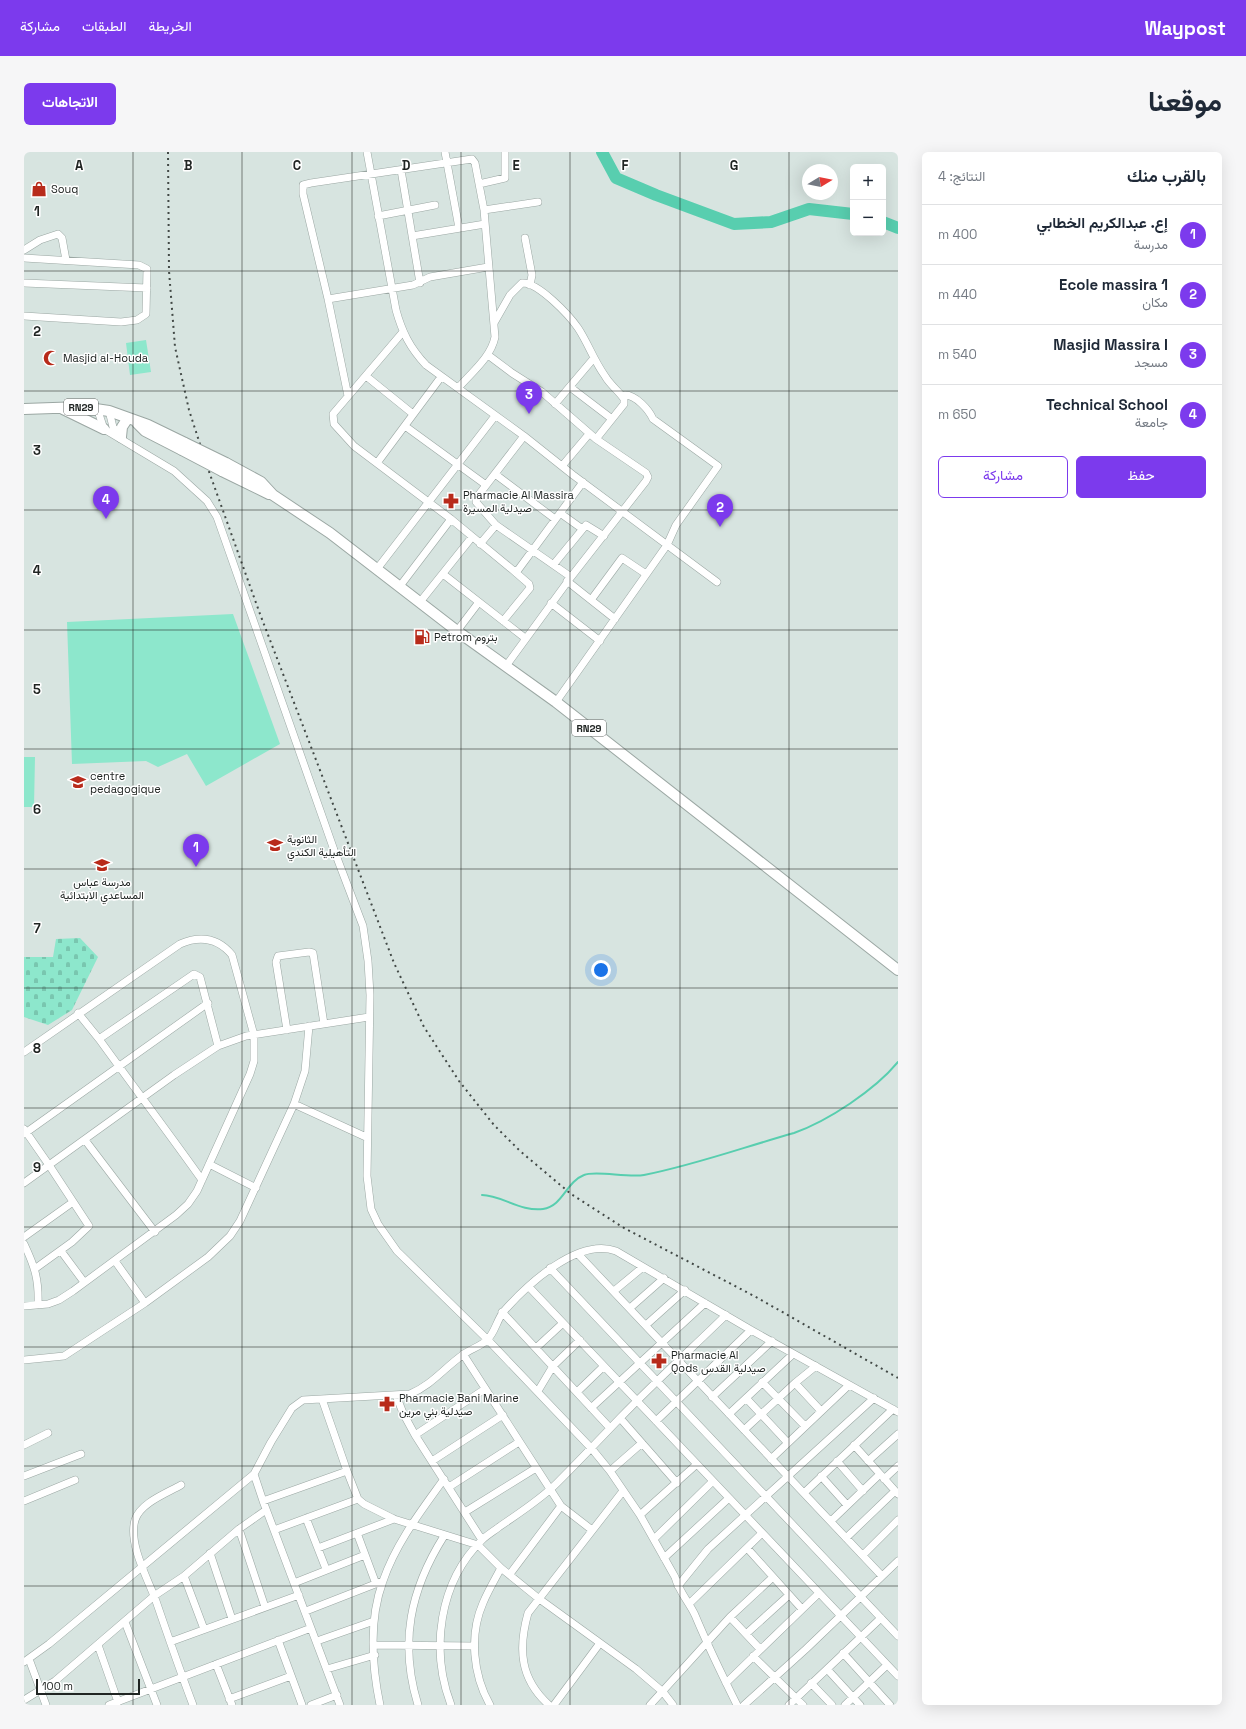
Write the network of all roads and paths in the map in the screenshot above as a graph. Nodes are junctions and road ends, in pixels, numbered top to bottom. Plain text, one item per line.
1 (367, 152) edge
2 (445, 152) edge
3 (505, 152) edge
4 (446, 162) junction
5 (401, 170) junction
6 (370, 175) junction
7 (479, 184) junction
8 (538, 202) dead end
9 (435, 205) dead end
10 (484, 210) junction
11 (408, 211) junction
12 (378, 216) junction
13 (485, 224) junction
14 (459, 228) junction
15 (412, 236) junction
16 (525, 238) dead end
17 (24, 250) edge
18 (24, 258) edge
19 (66, 260) junction
20 (488, 268) junction
21 (24, 283) edge
22 (420, 283) junction
23 (530, 285) junction
24 (148, 288) junction
25 (392, 289) junction
26 (328, 299) junction
27 (24, 316) edge
28 (493, 324) junction
29 (402, 333) junction
30 (488, 355) junction
31 (594, 358) junction
32 (366, 376) junction
33 (441, 376) junction
34 (570, 387) junction
35 (459, 388) junction
36 (348, 396) junction
37 (623, 397) junction
38 (555, 404) junction
39 (60, 407) junction
40 (97, 408) junction
41 (24, 410) edge
42 (109, 411) junction
43 (413, 414) junction
44 (495, 416) junction
45 (612, 419) junction
46 (132, 420) junction
47 (405, 426) junction
48 (104, 429) junction
49 (589, 434) junction
50 (524, 436) junction
51 (124, 439) junction
52 (596, 440) junction
53 (377, 463) junction
54 (458, 464) junction
55 (562, 466) junction
56 (495, 474) junction
57 (583, 482) junction
58 (486, 485) junction
59 (429, 502) junction
60 (623, 512) junction
61 (560, 513) junction
62 (451, 519) junction
63 (555, 519) junction
64 (496, 525) junction
65 (581, 528) junction
66 (604, 536) junction
67 (472, 537) junction
68 (480, 544) junction
69 (667, 545) junction
70 (532, 550) junction
71 (554, 564) junction
72 (377, 569) junction
73 (514, 571) junction
74 (443, 574) junction
75 (646, 574) junction
76 (569, 579) junction
77 (717, 582) dead end
78 (400, 586) junction
79 (591, 600) junction
80 (420, 602) junction
81 (479, 602) junction
82 (551, 603) junction
83 (615, 619) junction
84 (503, 621) junction
85 (457, 631) junction
86 (525, 638) junction
87 (600, 641) junction
88 (506, 666) junction
89 (556, 702) junction
90 (898, 970) edge
91 (208, 1003) junction
92 (78, 1014) junction
93 (369, 1018) junction
94 (324, 1024) junction
95 (310, 1026) junction
96 (287, 1030) junction
97 (254, 1035) junction
98 (99, 1040) junction
99 (218, 1046) junction
100 (24, 1052) edge
101 (118, 1068) junction
102 (143, 1097) junction
103 (294, 1104) junction
104 (25, 1132) edge
105 (366, 1137) junction
106 (85, 1140) junction
107 (209, 1164) junction
108 (49, 1165) junction
109 (202, 1180) junction
110 (24, 1183) edge
111 (256, 1188) junction
112 (73, 1202) junction
113 (155, 1232) junction
114 (24, 1237) edge
115 (24, 1244) edge
116 (61, 1251) junction
117 (578, 1254) junction
118 (116, 1261) junction
119 (643, 1267) junction
120 (36, 1268) junction
121 (550, 1268) junction
122 (664, 1278) junction
123 (84, 1282) junction
124 (529, 1287) junction
125 (685, 1290) junction
126 (614, 1291) junction
127 (145, 1303) junction
128 (705, 1303) junction
129 (38, 1305) junction
130 (24, 1306) edge
131 (630, 1308) junction
132 (502, 1312) junction
133 (726, 1315) junction
134 (563, 1323) junction
135 (646, 1325) junction
136 (752, 1330) junction
137 (488, 1340) junction
138 (580, 1340) junction
139 (772, 1341) junction
140 (662, 1342) junction
141 (536, 1348) junction
142 (463, 1354) junction
143 (793, 1354) junction
144 (24, 1360) edge
145 (679, 1361) junction
146 (640, 1363) junction
147 (553, 1366) junction
148 (604, 1366) junction
149 (816, 1366) junction
150 (698, 1381) junction
151 (619, 1382) junction
152 (658, 1382) junction
153 (762, 1382) junction
154 (795, 1383) junction
155 (849, 1385) junction
156 (485, 1389) junction
157 (538, 1391) junction
158 (577, 1392) junction
159 (396, 1395) junction
160 (712, 1397) junction
161 (746, 1398) junction
162 (778, 1398) junction
163 (874, 1398) junction
164 (322, 1399) junction
165 (637, 1401) junction
166 (676, 1402) junction
167 (591, 1408) junction
168 (895, 1410) edge
169 (821, 1411) junction
170 (728, 1414) junction
171 (761, 1414) junction
172 (503, 1415) junction
173 (620, 1418) junction
174 (656, 1421) junction
175 (805, 1426) junction
176 (610, 1428) junction
177 (744, 1430) junction
178 (48, 1433) dead end
179 (898, 1434) edge
180 (415, 1435) junction
181 (519, 1442) junction
182 (788, 1442) junction
183 (642, 1443) junction
184 (24, 1445) edge
185 (854, 1445) junction
186 (592, 1449) junction
187 (81, 1454) dead end
188 (771, 1459) junction
189 (432, 1461) junction
190 (837, 1461) junction
191 (868, 1461) junction
192 (697, 1464) junction
193 (898, 1466) edge
194 (536, 1468) junction
195 (347, 1471) junction
196 (610, 1471) junction
197 (254, 1474) junction
198 (24, 1476) edge
199 (787, 1476) junction
200 (821, 1476) junction
201 (882, 1477) junction
202 (444, 1479) junction
203 (75, 1480) dead end
204 (713, 1481) junction
205 (677, 1483) junction
206 (181, 1485) dead end
207 (449, 1487) junction
208 (863, 1490) junction
209 (550, 1491) junction
210 (623, 1491) junction
211 (897, 1492) edge
212 (804, 1493) junction
213 (765, 1496) junction
214 (729, 1498) junction
215 (358, 1499) junction
216 (24, 1501) edge
217 (263, 1501) junction
218 (847, 1505) junction
219 (561, 1506) junction
220 (266, 1510) junction
221 (465, 1512) junction
222 (640, 1515) junction
223 (745, 1515) junction
224 (306, 1518) junction
225 (394, 1518) junction
226 (898, 1520) edge
227 (831, 1521) junction
228 (412, 1524) junction
229 (239, 1529) junction
230 (274, 1530) junction
231 (592, 1530) junction
232 (357, 1533) junction
233 (762, 1533) junction
234 (444, 1536) junction
235 (846, 1538) junction
236 (654, 1539) junction
237 (480, 1542) junction
238 (318, 1548) junction
239 (748, 1548) junction
240 (210, 1553) junction
241 (365, 1555) junction
242 (863, 1555) junction
243 (664, 1558) junction
244 (898, 1561) edge
245 (142, 1567) junction
246 (501, 1568) junction
247 (326, 1569) junction
248 (510, 1574) junction
249 (184, 1576) junction
250 (882, 1576) junction
251 (773, 1577) junction
252 (379, 1582) junction
253 (294, 1583) junction
254 (678, 1586) junction
255 (819, 1593) junction
256 (299, 1594) junction
257 (790, 1595) junction
258 (154, 1596) junction
259 (861, 1597) junction
260 (538, 1598) junction
261 (689, 1604) junction
262 (266, 1607) junction
263 (802, 1609) junction
264 (306, 1611) junction
265 (840, 1616) junction
266 (730, 1617) junction
267 (881, 1618) junction
268 (232, 1619) junction
269 (374, 1620) junction
270 (125, 1622) junction
271 (311, 1628) junction
272 (204, 1629) junction
273 (746, 1634) junction
274 (860, 1636) junction
275 (898, 1636) edge
276 (278, 1640) junction
277 (317, 1641) junction
278 (170, 1642) junction
279 (600, 1643) junction
280 (706, 1644) junction
281 (374, 1645) junction
282 (98, 1646) junction
283 (408, 1646) junction
284 (439, 1646) junction
285 (474, 1646) junction
286 (760, 1649) junction
287 (843, 1652) junction
288 (375, 1655) junction
289 (753, 1656) junction
290 (26, 1661) edge
291 (216, 1664) junction
292 (887, 1665) junction
293 (327, 1669) junction
294 (827, 1669) junction
295 (291, 1676) junction
296 (898, 1676) edge
297 (182, 1677) junction
298 (775, 1677) junction
299 (870, 1682) junction
300 (726, 1683) junction
301 (811, 1683) junction
302 (152, 1688) junction
303 (41, 1691) junction
304 (664, 1692) junction
305 (337, 1696) junction
306 (796, 1698) junction
307 (853, 1698) junction
308 (24, 1700) edge
309 (118, 1702) junction
310 (230, 1702) edge
311 (46, 1705) edge
312 (109, 1705) edge
313 (157, 1705) edge
314 (193, 1705) edge
315 (302, 1705) edge
316 (311, 1705) edge
317 (340, 1705) edge
318 (380, 1705) edge
319 (418, 1705) edge
320 (451, 1705) edge
321 (490, 1705) edge
322 (549, 1705) edge
323 (554, 1705) edge
324 (650, 1705) edge
325 (673, 1705) edge
326 (737, 1705) edge
327 (744, 1705) edge
328 (789, 1705) edge
329 (802, 1705) edge
330 (832, 1705) edge
331 (845, 1705) edge
332 (860, 1705) edge
333 (890, 1705) edge

1 - 6 street
2 - 4 street
3 - 7 street
4 - 5 street
4 - 7 street
4 - 14 street
5 - 6 street
5 - 11 street
6 - 12 street
6 - 26 street
7 - 10 street
8 - 10 street
9 - 11 street
10 - 13 street
11 - 12 street
11 - 15 street
12 - 25 street
13 - 14 street
13 - 20 street
14 - 15 street
15 - 22 street
16 - 23 street
17 - 19 street
18 - 19 street
19 - 24 street
20 - 22 street
20 - 28 street
21 - 24 street
22 - 25 street
23 - 28 street
23 - 31 street
24 - 27 street
25 - 26 street
25 - 29 street
26 - 36 street
28 - 30 street
29 - 32 street
29 - 33 street
30 - 35 street
30 - 38 street
31 - 34 street
31 - 37 street
32 - 36 street
32 - 43 street
33 - 35 street
33 - 43 street
34 - 38 street
34 - 45 street
35 - 44 street
36 - 53 street
37 - 45 street
37 - 69 street
38 - 49 street
39 - 40 highway, RN29
39 - 41 highway, RN29
39 - 48 highway
40 - 42 highway, RN29
40 - 48 street
42 - 46 highway, RN29
42 - 51 street
43 - 47 street
44 - 50 street
44 - 54 street
45 - 52 street
46 - 51 highway
46 - 72 highway, RN29, bridge
47 - 53 street
47 - 54 street
48 - 51 street
49 - 52 street
49 - 55 street
50 - 55 street
50 - 56 street
51 - 93 street
52 - 60 street
53 - 59 street
54 - 58 street
54 - 59 street
55 - 57 street
56 - 58 street
56 - 63 street
57 - 60 street
57 - 61 street
58 - 64 street
59 - 62 street
59 - 72 street
60 - 66 street
60 - 69 street
61 - 63 street
61 - 65 street
62 - 67 street
62 - 78 street
63 - 70 street
64 - 68 street
64 - 70 street
65 - 66 street
65 - 71 street
66 - 76 street
67 - 68 street
67 - 74 street
68 - 73 street
69 - 75 street
69 - 77 street
70 - 71 street
70 - 73 street
71 - 76 street
72 - 78 highway, RN29
73 - 84 street
74 - 80 street
74 - 81 street
75 - 79 street
75 - 83 street
76 - 79 street
76 - 82 street
78 - 80 highway, RN29
79 - 83 street
80 - 85 highway, RN29
81 - 84 street
81 - 85 street
82 - 86 street
82 - 87 street
83 - 87 street
84 - 86 street
85 - 88 highway, RN29
86 - 88 street
87 - 89 street
88 - 89 highway, RN29
89 - 90 highway, RN29
91 - 98 street
91 - 99 street
91 - 101 street
92 - 97 street
92 - 98 street
92 - 100 street
93 - 94 street
93 - 105 street
94 - 95 street
94 - 96 street
95 - 96 street
95 - 103 street
96 - 97 street
97 - 99 street
97 - 107 street
98 - 101 street
99 - 102 street
101 - 102 street
101 - 104 street
102 - 106 street
102 - 109 street
103 - 105 street
103 - 111 street
104 - 108 street
105 - 137 street
106 - 108 street
106 - 113 street
107 - 109 street
107 - 111 street
108 - 110 street
108 - 112 street
109 - 113 street
111 - 127 street
112 - 114 street
112 - 116 street
113 - 118 street
115 - 120 street
116 - 120 street
116 - 123 street
117 - 119 street
117 - 121 street
117 - 126 street
118 - 123 street
118 - 127 street
119 - 122 street
119 - 126 street
120 - 129 street
121 - 124 street
121 - 146 street
122 - 125 street
122 - 131 street
123 - 129 street
124 - 132 street
124 - 134 street
125 - 128 street
125 - 135 street
126 - 131 street
127 - 144 street
128 - 133 street
128 - 140 street
129 - 130 street
131 - 135 street
132 - 137 street
132 - 141 street
133 - 136 street
133 - 145 street
134 - 138 street
134 - 141 street
135 - 140 street
136 - 139 street
136 - 150 street
137 - 142 street
137 - 157 street
138 - 147 street
138 - 148 street
139 - 143 street
139 - 160 street
140 - 145 street
140 - 146 street
141 - 147 street
142 - 156 street
142 - 159 street
143 - 149 street
143 - 153 street
145 - 150 street
145 - 152 street
146 - 151 street
146 - 152 street
147 - 157 street
147 - 158 street
148 - 151 street
148 - 158 street
149 - 154 street
149 - 155 street
150 - 160 street
150 - 166 street
151 - 165 street
151 - 167 street
152 - 165 street
152 - 166 street
153 - 161 street
153 - 162 street
154 - 162 street
154 - 169 street
155 - 163 street
155 - 169 street
156 - 172 street
156 - 180 street
157 - 186 street
158 - 167 street
159 - 164 street
159 - 180 street
160 - 170 street
161 - 170 street
161 - 171 street
162 - 171 street
162 - 175 street
163 - 168 street
163 - 199 street
164 - 195 street
164 - 197 street
165 - 173 street
165 - 174 street
166 - 174 street
166 - 213 street
167 - 176 street
168 - 185 street
169 - 175 street
170 - 177 street
171 - 177 street
171 - 182 street
172 - 181 street
172 - 189 street
173 - 176 street
173 - 183 street
174 - 192 street
175 - 182 street
176 - 186 street
177 - 188 street
178 - 184 street
179 - 191 street
180 - 189 street
181 - 194 street
181 - 207 street
182 - 188 street
183 - 196 street
183 - 205 street
185 - 190 street
185 - 191 street
186 - 196 street
186 - 209 street
187 - 198 street
188 - 199 street
189 - 202 street
190 - 200 street
190 - 208 street
191 - 201 street
192 - 204 street
192 - 205 street
193 - 201 street
194 - 209 street
194 - 221 street
195 - 215 street
195 - 217 street
196 - 210 street
197 - 217 street
197 - 245 street
199 - 212 street
199 - 213 street
200 - 212 street
200 - 218 street
201 - 208 street
201 - 211 street
202 - 207 street
202 - 228 street
203 - 216 street
204 - 214 street
204 - 236 street
205 - 222 street
206 - 245 street
207 - 221 street
208 - 218 street
209 - 219 street
209 - 237 street
210 - 222 street
210 - 231 street
211 - 235 street
212 - 227 street
213 - 223 street
213 - 259 street
214 - 223 street
214 - 243 street
215 - 224 street
215 - 225 street
217 - 220 street
218 - 227 street
219 - 231 street
219 - 248 street
220 - 229 street
220 - 230 street
221 - 237 street
222 - 236 street
223 - 233 street
223 - 254 street
224 - 230 street
224 - 238 street
225 - 228 street
225 - 232 street
226 - 242 street
227 - 235 street
228 - 234 street
228 - 252 street
229 - 240 street
229 - 262 street
230 - 253 street
231 - 260 street
232 - 238 street
232 - 241 street
233 - 239 street
233 - 255 street
234 - 237 street
234 - 283 street
235 - 242 street
236 - 243 street
237 - 246 street
237 - 284 street
238 - 247 street
239 - 251 street
239 - 261 street
240 - 249 street
240 - 268 street
241 - 247 street
241 - 252 street
242 - 250 street
243 - 254 street
244 - 250 street
245 - 258 street
245 - 290 street
246 - 248 street
246 - 285 street
247 - 253 street
248 - 260 street
249 - 258 street
249 - 272 street
250 - 259 street
251 - 257 street
251 - 266 street
252 - 264 street
252 - 269 street
253 - 256 street
254 - 261 street
255 - 263 street
255 - 265 street
256 - 262 street
256 - 264 street
257 - 263 street
257 - 273 street
258 - 270 street
258 - 278 street
259 - 265 street
259 - 267 street
260 - 279 street
260 - 322 street
261 - 280 street
262 - 268 street
263 - 286 street
264 - 271 street
265 - 274 street
265 - 298 street
266 - 273 street
266 - 280 street
267 - 274 street
267 - 275 street
268 - 272 street
269 - 277 street
269 - 281 street
270 - 282 street
270 - 302 street
271 - 276 street
271 - 277 street
272 - 278 street
273 - 286 street
274 - 287 street
274 - 292 street
276 - 291 street
276 - 295 street
277 - 293 street
278 - 297 street
279 - 304 street
279 - 323 street
280 - 300 street
280 - 304 street
281 - 283 street
281 - 288 street
282 - 303 street
282 - 309 street
283 - 284 street
283 - 319 street
284 - 285 street
284 - 320 street
285 - 321 street
286 - 289 street
287 - 294 street
287 - 299 street
288 - 293 street
288 - 318 street
289 - 298 street
289 - 300 street
290 - 303 street
291 - 297 street
291 - 310 street
292 - 296 street
292 - 299 street
293 - 305 street
294 - 301 street
294 - 307 street
295 - 310 street
295 - 315 street
297 - 302 street
297 - 314 street
298 - 306 street
298 - 327 street
299 - 307 street
299 - 333 street
300 - 326 street
301 - 306 street
301 - 330 street
302 - 309 street
302 - 313 street
303 - 308 street
303 - 311 street
304 - 324 street
304 - 325 street
305 - 316 street
305 - 317 street
306 - 328 street
306 - 329 street
307 - 331 street
307 - 332 street
309 - 312 street

